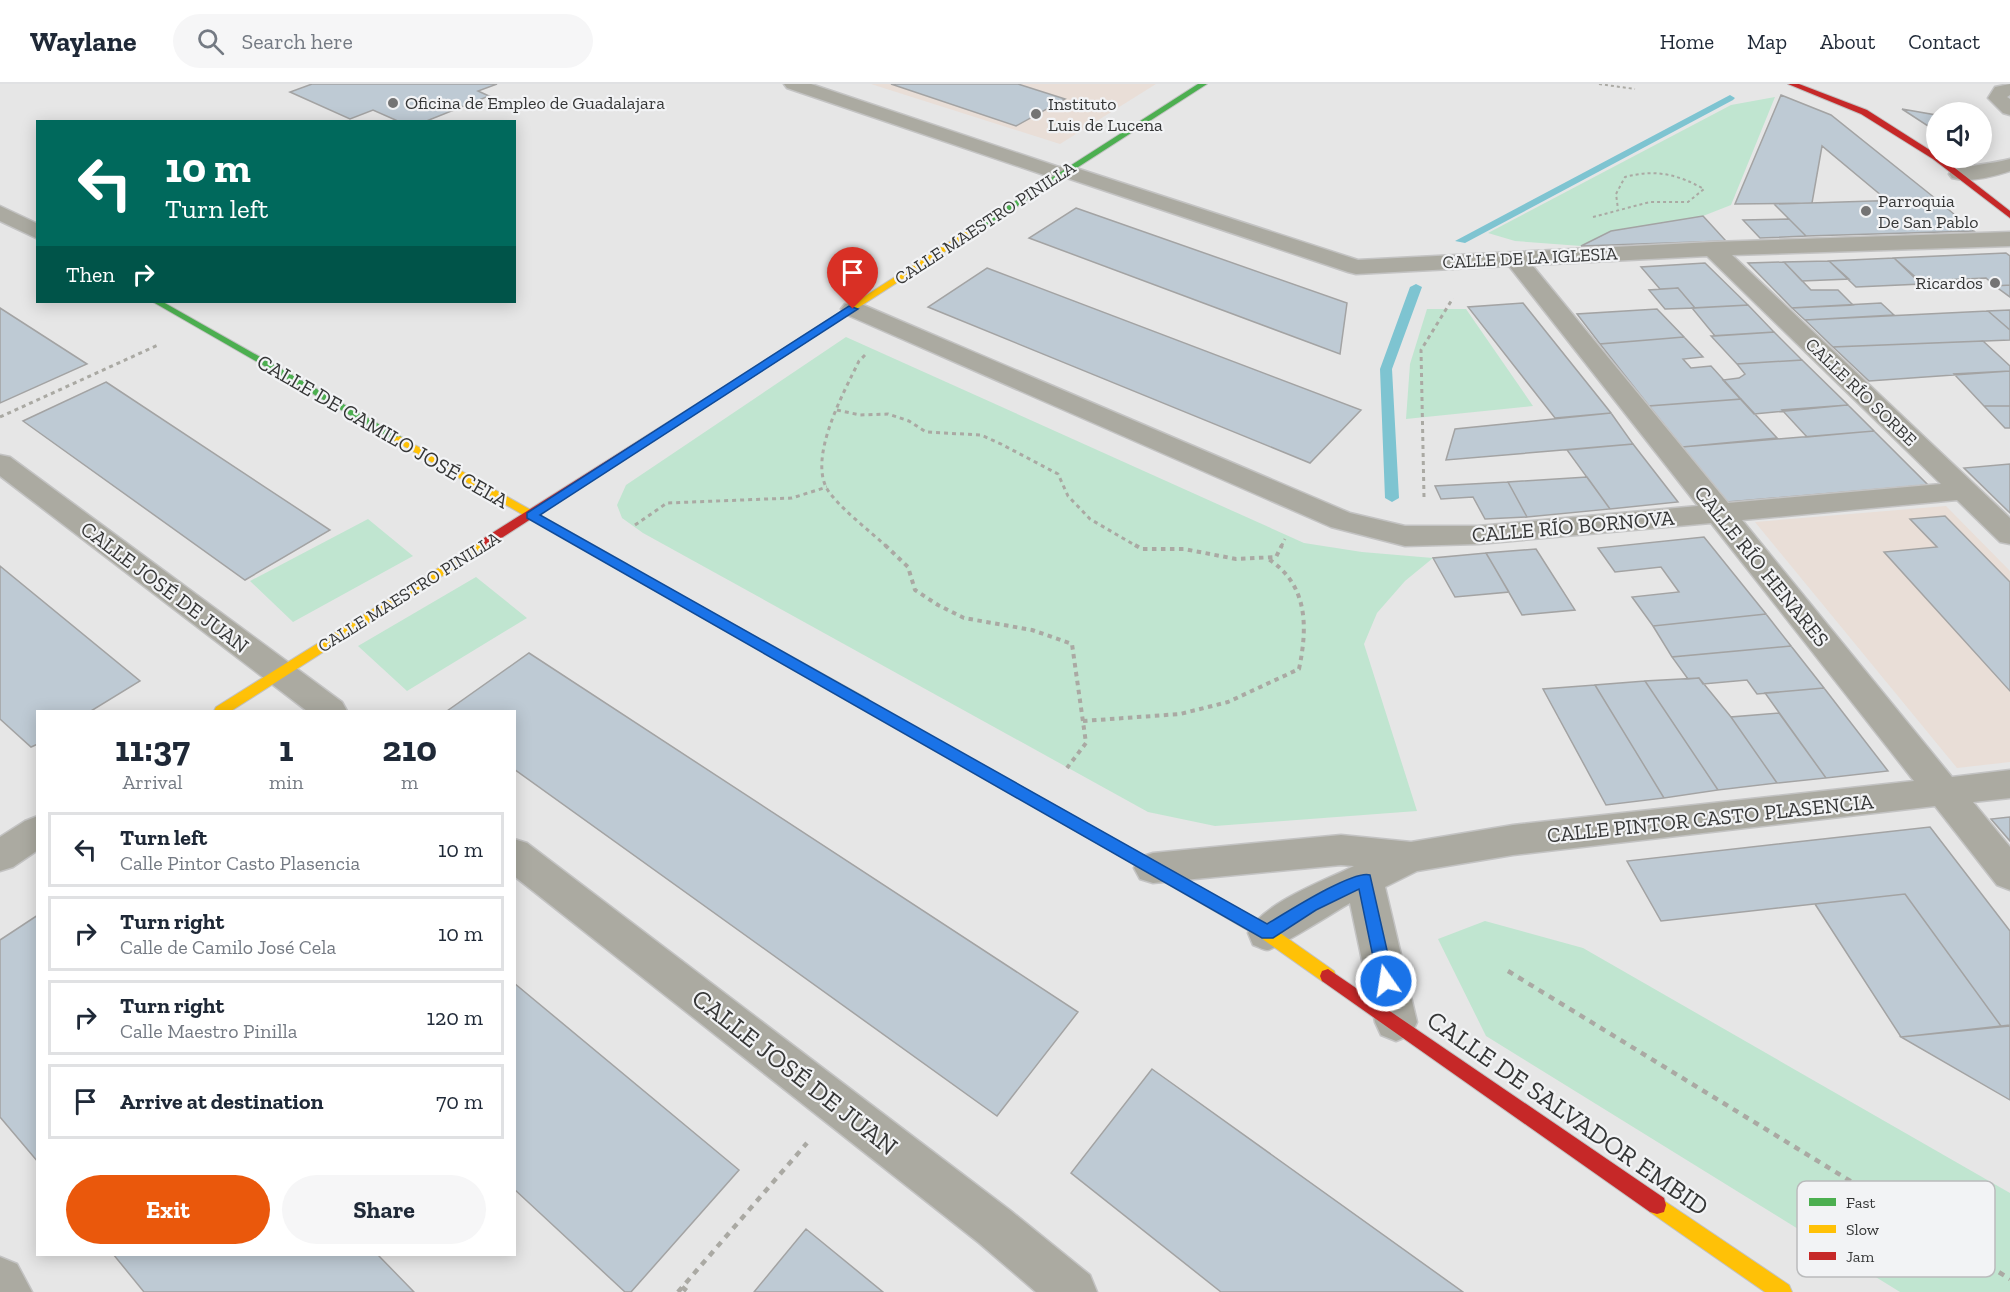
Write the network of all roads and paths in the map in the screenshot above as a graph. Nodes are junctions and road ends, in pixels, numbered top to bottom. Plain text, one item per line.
1 (793, 84) edge
2 (1203, 84) edge
3 (1599, 84) edge
4 (1792, 84) edge
5 (1635, 89) dead end
6 (2010, 89) edge
7 (2010, 109) edge
8 (1926, 150) edge
9 (2009, 167) edge
10 (1951, 168) edge
11 (1063, 172) junction
12 (1959, 174) junction
13 (1618, 208) junction
14 (0, 212) edge
15 (2010, 215) edge
16 (1587, 219) dead end
17 (36, 232) edge
18 (2010, 239) edge
19 (1713, 249) junction
20 (1514, 258) junction
21 (1466, 261) junction
22 (159, 303) edge
23 (853, 309) junction
24 (200, 326) junction
25 (898, 328) junction
26 (837, 410) junction
27 (0, 417) edge
28 (0, 464) edge
29 (827, 488) junction
30 (1964, 491) junction
31 (1303, 503) junction
32 (1719, 513) junction
33 (531, 515) junction
34 (2010, 535) edge
35 (1425, 537) junction
36 (595, 552) junction
37 (1266, 557) junction
38 (280, 672) junction
39 (223, 710) edge
40 (329, 710) edge
41 (1083, 721) junction
42 (2010, 784) edge
43 (1944, 791) junction
44 (1040, 804) junction
45 (36, 832) edge
46 (0, 856) edge
47 (516, 856) edge
48 (1411, 857) junction
49 (1153, 868) junction
50 (2010, 874) edge
51 (1364, 879) junction
52 (1267, 933) junction
53 (1508, 971) dead end
54 (1396, 1022) junction
55 (839, 1106) junction
56 (1850, 1181) edge
57 (1995, 1270) edge
58 (2010, 1279) edge
59 (0, 1281) edge
60 (680, 1289) edge
61 (8, 1292) edge
62 (688, 1292) edge
63 (1073, 1292) edge
64 (1782, 1292) edge

1 - 11 street, CALLE DE LA IGLESIA
2 - 11 street, CALLE MAESTRO PINILLA
3 - 5 path
4 - 8 street
6 - 7 street
9 - 12 street
10 - 12 street
11 - 21 street, CALLE DE LA IGLESIA
11 - 23 street, CALLE MAESTRO PINILLA
12 - 15 street
13 - 13 path
13 - 16 path
14 - 17 street
18 - 19 street, CALLE DE LA IGLESIA
19 - 20 street, CALLE DE LA IGLESIA
19 - 30 street, CALLE RÍO SORBE
20 - 21 street, CALLE DE LA IGLESIA
20 - 32 street, CALLE RÍO HENARES
21 - 35 path
22 - 24 street, CALLE DE CAMILO JOSÉ CELA
23 - 25 street, CALLE RÍO BORNOVA
23 - 33 street, CALLE MAESTRO PINILLA
24 - 27 path
24 - 33 street, CALLE DE CAMILO JOSÉ CELA
25 - 26 path
25 - 31 street, CALLE RÍO BORNOVA
26 - 29 path
26 - 37 path
28 - 38 street, CALLE JOSÉ DE JUAN
29 - 36 path
29 - 41 path
30 - 32 street, CALLE RÍO BORNOVA
30 - 34 street, CALLE RÍO SORBE
31 - 35 street, CALLE RÍO BORNOVA
31 - 37 path
32 - 35 street, CALLE RÍO BORNOVA
32 - 43 street, CALLE RÍO HENARES
33 - 36 street, CALLE DE CAMILO JOSÉ CELA
33 - 38 street, CALLE MAESTRO PINILLA
36 - 44 street, CALLE DE CAMILO JOSÉ CELA
37 - 41 path
38 - 39 street, CALLE MAESTRO PINILLA
38 - 40 street, CALLE JOSÉ DE JUAN
41 - 44 path
42 - 43 street, CALLE PINTOR CASTO PLASENCIA
43 - 48 street, CALLE PINTOR CASTO PLASENCIA
43 - 50 street, CALLE RÍO HENARES
44 - 49 street, CALLE DE CAMILO JOSÉ CELA
45 - 46 street
47 - 55 street, CALLE JOSÉ DE JUAN
48 - 49 street, CALLE PINTOR CASTO PLASENCIA
48 - 51 street, CALLE PINTOR CASTO PLASENCIA
49 - 52 street, CALLE DE CAMILO JOSÉ CELA
51 - 52 street, CALLE PINTOR CASTO PLASENCIA
51 - 54 street
52 - 54 street, CALLE DE SALVADOR EMBID
53 - 56 path
54 - 64 street, CALLE DE SALVADOR EMBID
55 - 60 path
55 - 63 street, CALLE JOSÉ DE JUAN
57 - 58 path
59 - 61 street
60 - 62 path

